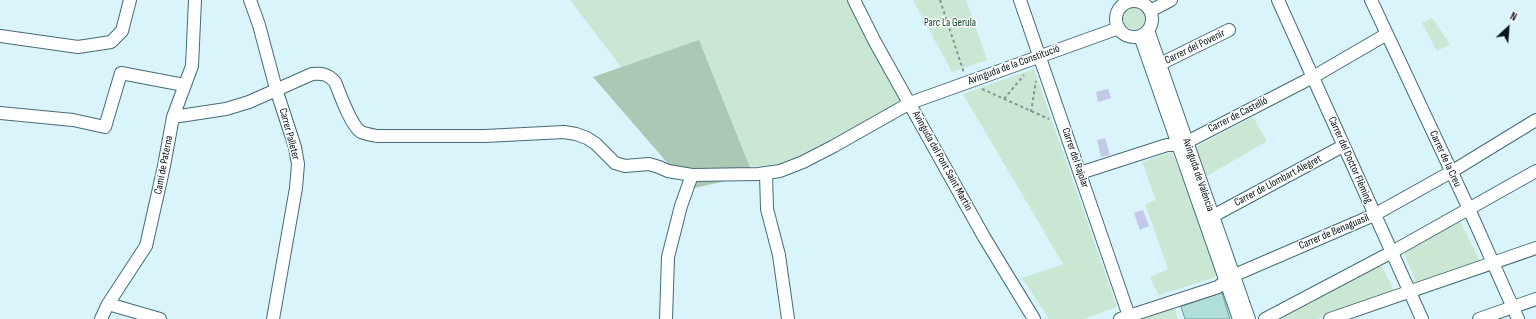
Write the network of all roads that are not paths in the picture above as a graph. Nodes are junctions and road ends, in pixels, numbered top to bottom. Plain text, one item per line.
1 (130, 0) edge
2 (195, 0) edge
3 (250, 0) edge
4 (854, 0) edge
5 (1020, 0) edge
6 (1172, 0) edge
7 (1278, 0) edge
8 (1371, 0) edge
9 (1132, 1) edge
10 (1120, 4) edge
11 (1150, 11) junction
12 (1119, 28) junction
13 (1230, 30) dead end
14 (1144, 33) junction
15 (1387, 34) junction
16 (0, 36) edge
17 (1040, 56) junction
18 (1160, 64) junction
19 (1313, 77) junction
20 (184, 85) junction
21 (276, 89) junction
22 (910, 103) junction
23 (0, 113) edge
24 (173, 117) junction
25 (1536, 120) edge
26 (1183, 143) junction
27 (1343, 146) junction
28 (1451, 172) junction
29 (1536, 172) edge
30 (766, 173) junction
31 (1080, 173) junction
32 (692, 175) junction
33 (1469, 209) junction
34 (1374, 215) junction
35 (1213, 216) junction
36 (1536, 248) edge
37 (1392, 252) junction
38 (1494, 263) junction
39 (1230, 278) junction
40 (1408, 291) junction
41 (1536, 299) edge
42 (108, 304) junction
43 (1513, 307) junction
44 (1124, 318) edge
45 (101, 319) edge
46 (160, 319) edge
47 (273, 319) edge
48 (666, 319) edge
49 (788, 319) edge
50 (1034, 319) edge
51 (1239, 319) edge
52 (1249, 319) edge
53 (1265, 319) edge
54 (1330, 319) edge
55 (1422, 319) edge
56 (1479, 319) edge
57 (1518, 319) edge

1 - 16 street
2 - 20 street, Camí de Paterna
3 - 21 street, Carrer Palleter
4 - 22 street, Avinguda del Pont Saint Martin
5 - 17 street, Carrer del Rajolar
6 - 11 street
7 - 19 street, Carrer del Doctor Flèming
8 - 15 street, Carrer de la Creu
9 - 10 street
9 - 11 street
10 - 12 street
11 - 14 street
12 - 14 street
12 - 17 street, Avinguda de la Constitució
13 - 18 street, Carrer del Povenir
14 - 18 street, Avinguda de València
14 - 26 street, Avinguda de València
15 - 19 street, Carrer de Castelló
15 - 28 street, Carrer de la Creu
17 - 22 street, Avinguda de la Constitució
17 - 31 street, Carrer del Rajolar
18 - 26 street, Avinguda de València
19 - 26 street, Carrer de Castelló
19 - 27 street, Carrer del Doctor Flèming
20 - 23 street
20 - 24 street, Camí de Paterna
21 - 24 street
21 - 32 street, Avinguda de la Constitució
21 - 47 street, Carrer Palleter
22 - 30 street, Avinguda de la Constitució
22 - 50 street, Avinguda del Pont Saint Martin
24 - 42 street, Camí de Paterna
25 - 28 street, Carrer de Benaguasil
26 - 31 street, Carrer de Castelló
26 - 35 street, Avinguda de València
26 - 39 street, Avinguda de València
27 - 34 street, Carrer del Doctor Flèming
27 - 35 street, Carrer de Llombart Alegret
28 - 33 street, Carrer de la Creu
28 - 34 street, Carrer de Benaguasil
29 - 33 street
30 - 32 street, Avinguda de la Constitució
30 - 49 street
31 - 44 street, Carrer del Rajolar
32 - 48 street
33 - 37 street
33 - 38 street, Carrer de la Creu
34 - 37 street, Carrer del Doctor Flèming
34 - 39 street, Carrer de Benaguasil
35 - 39 street, Avinguda de València
36 - 38 street
37 - 40 street, Carrer del Doctor Flèming
37 - 53 street
38 - 40 street
38 - 43 street, Carrer de la Creu
39 - 44 street, Carrer de Benaguasil
39 - 51 street, Avinguda de València
39 - 52 street, Avinguda de València
40 - 54 street
40 - 55 street, Carrer del Doctor Flèming
41 - 43 street
42 - 45 street, Camí de Paterna
42 - 46 street
43 - 56 street
43 - 57 street, Carrer de la Creu

